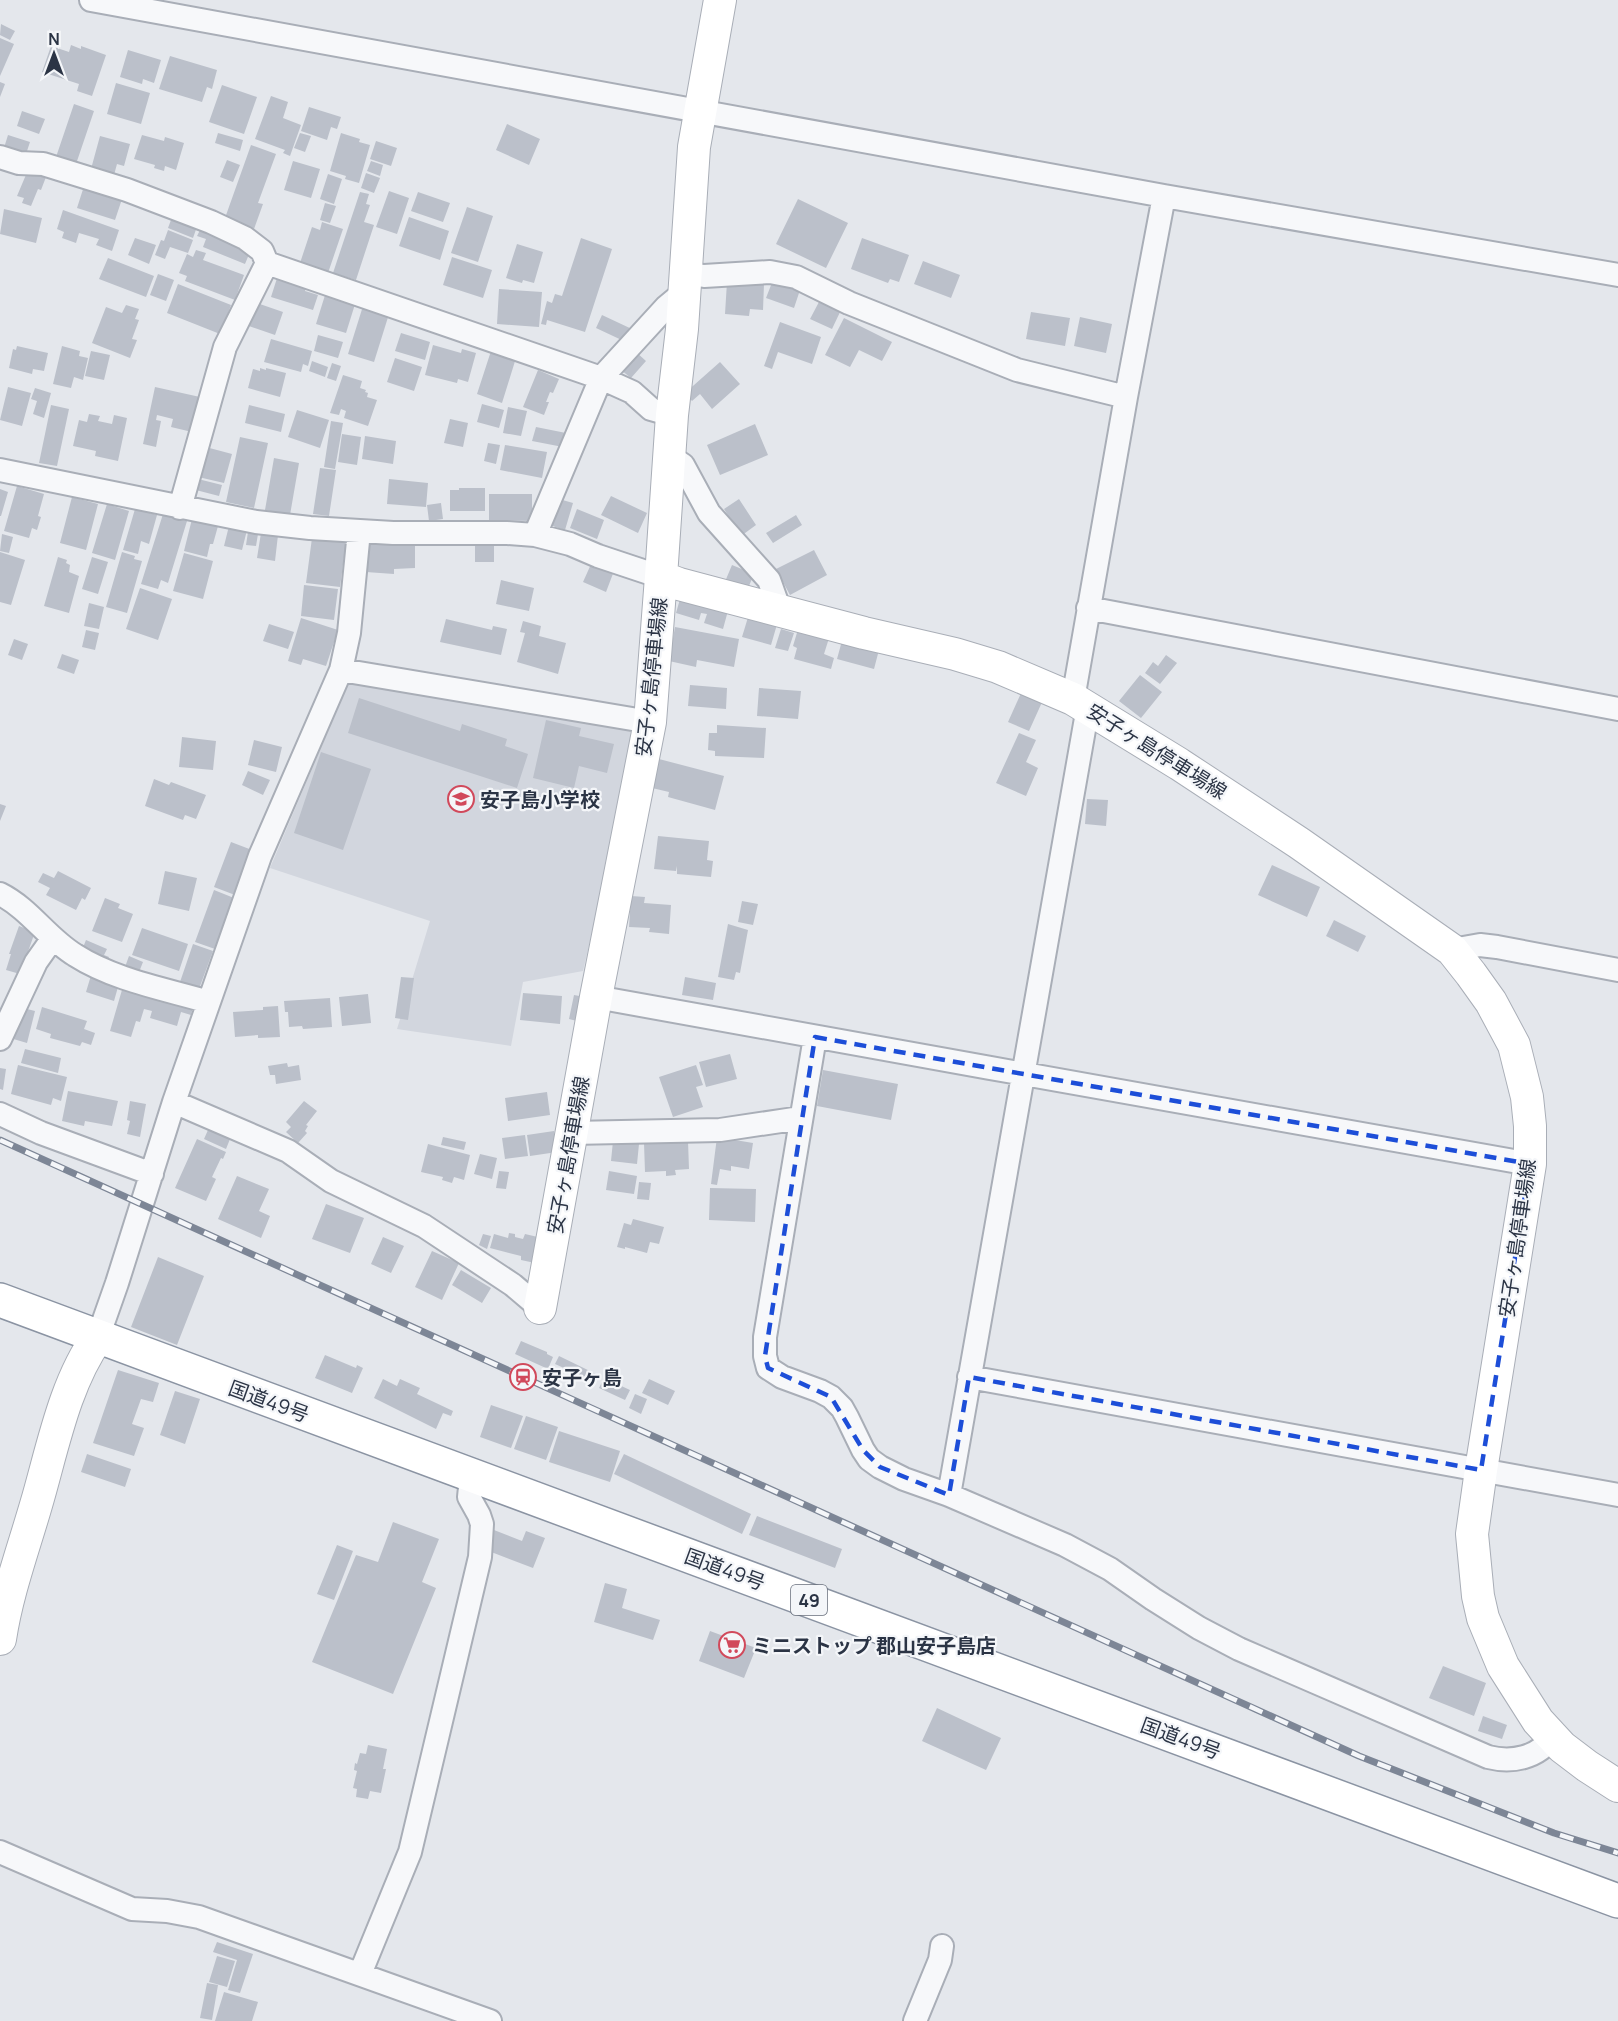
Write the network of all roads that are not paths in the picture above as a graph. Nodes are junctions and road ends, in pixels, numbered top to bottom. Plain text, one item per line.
1 (91, 0) edge
2 (720, 0) edge
3 (700, 111) junction
4 (0, 157) edge
5 (1164, 196) junction
6 (267, 263) junction
7 (1618, 275) edge
8 (685, 283) junction
9 (601, 378) junction
10 (1126, 397) junction
11 (672, 415) junction
12 (668, 455) junction
13 (0, 470) edge
14 (180, 508) junction
15 (359, 531) junction
16 (535, 535) junction
17 (660, 577) junction
18 (1088, 608) junction
19 (780, 611) junction
20 (341, 670) junction
21 (1081, 703) junction
22 (1618, 709) edge
23 (650, 722) junction
24 (0, 894) edge
25 (53, 939) junction
26 (1452, 950) junction
27 (1618, 970) edge
28 (596, 997) junction
29 (209, 1002) junction
30 (815, 1037) junction
31 (0, 1039) edge
32 (1024, 1073) junction
33 (174, 1102) junction
34 (0, 1114) edge
35 (801, 1120) junction
36 (572, 1133) junction
37 (1530, 1164) junction
38 (152, 1174) junction
39 (0, 1300) edge
40 (540, 1308) joint
41 (98, 1337) junction
42 (969, 1377) junction
43 (1481, 1470) junction
44 (471, 1477) junction
45 (949, 1495) junction
46 (1618, 1495) edge
47 (0, 1639) edge
48 (1552, 1737) junction
49 (1618, 1786) edge
50 (0, 1852) edge
51 (1618, 1901) edge
52 (942, 1946) dead end
53 (360, 1974) junction
54 (490, 2021) edge
55 (915, 2021) edge

1 - 3 street
2 - 3 main road
3 - 5 street
3 - 8 main road
4 - 6 street
5 - 7 street
5 - 10 street
6 - 9 street
6 - 14 street
8 - 9 street
8 - 10 street
8 - 11 main road
9 - 11 street
9 - 16 street
10 - 18 street
11 - 12 main road
12 - 17 main road
12 - 19 street
13 - 14 street
14 - 15 street
15 - 16 street
15 - 20 street
16 - 17 street
17 - 19 main road, 安子ヶ島停車場線
17 - 23 main road, 安子ヶ島停車場線
18 - 21 street
18 - 22 street
19 - 21 main road, 安子ヶ島停車場線
20 - 23 street
20 - 29 street
21 - 26 main road, 安子ヶ島停車場線
21 - 32 street
23 - 28 main road, 安子ヶ島停車場線
24 - 25 street
25 - 29 street
25 - 31 street
26 - 27 street
26 - 37 main road, 安子ヶ島停車場線
28 - 30 street
28 - 36 main road, 安子ヶ島停車場線
29 - 33 street
30 - 32 street
30 - 35 street
32 - 37 street
32 - 42 street
33 - 38 street
33 - 40 street
34 - 38 street
35 - 36 street
35 - 45 street
36 - 40 main road, 安子ヶ島停車場線
37 - 43 main road, 安子ヶ島停車場線
38 - 41 street
39 - 41 highway, 国道49号 / 49
41 - 44 highway, 国道49号 / 49
41 - 47 main road
42 - 43 street
42 - 45 street
43 - 46 street
43 - 48 main road, 安子ヶ島停車場線
44 - 51 highway, 国道49号 / 49
44 - 53 street
45 - 48 street
48 - 49 main road, 安子ヶ島停車場線
50 - 53 street
52 - 55 street
53 - 54 street

